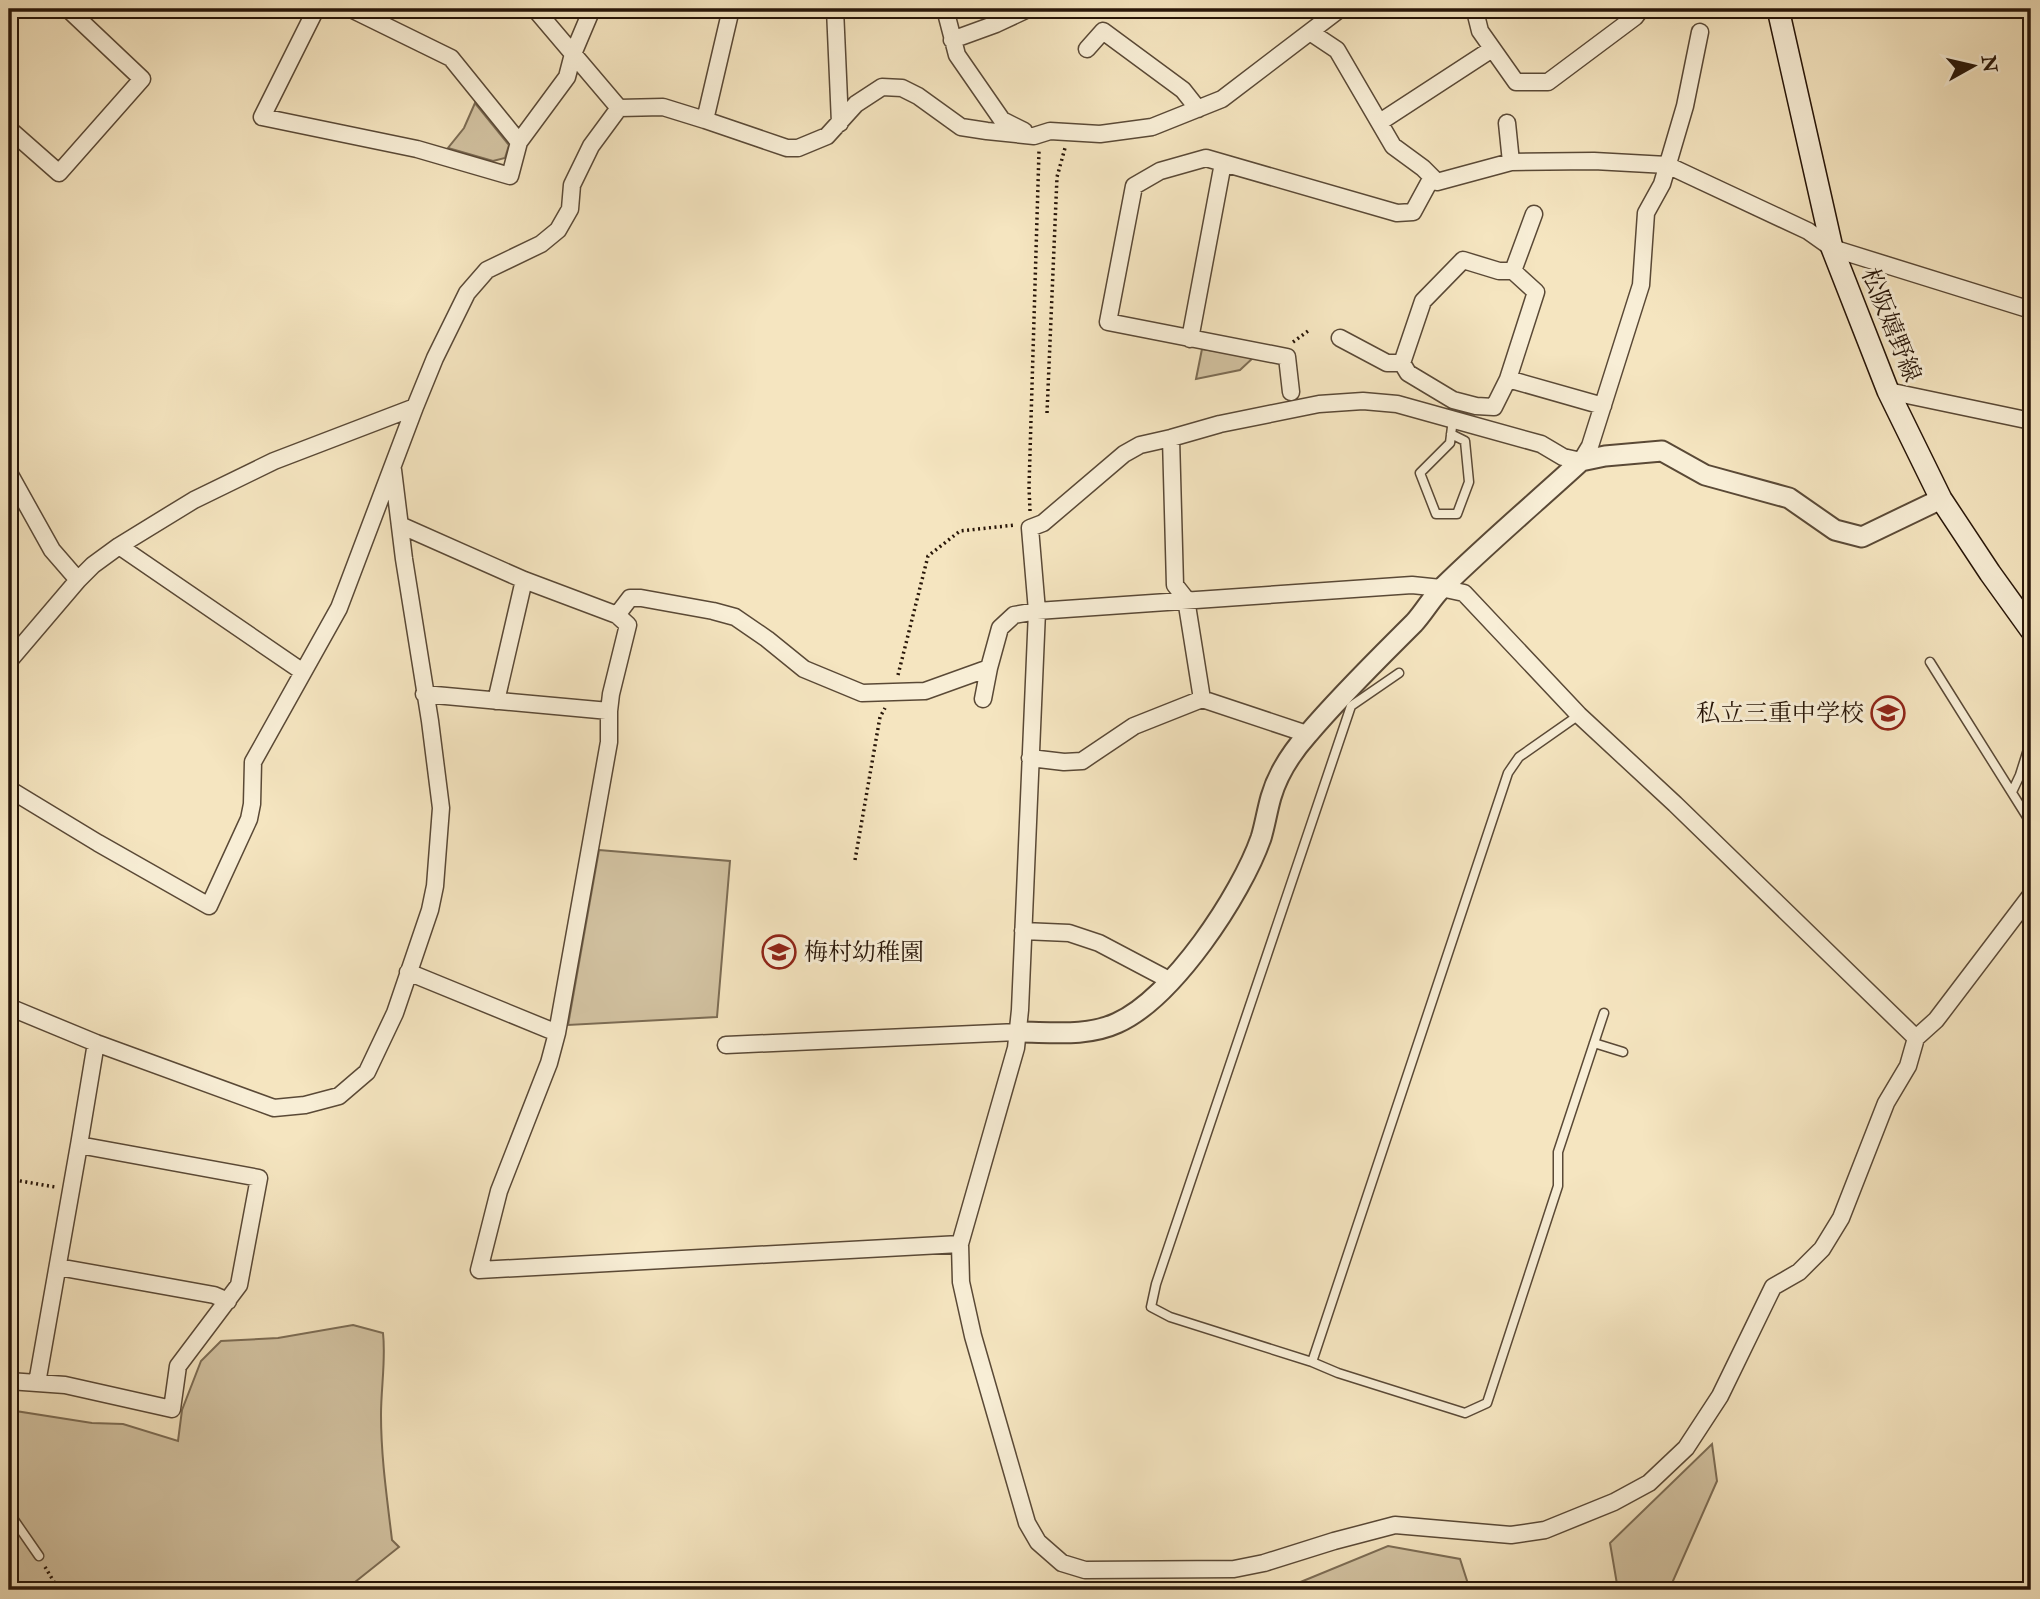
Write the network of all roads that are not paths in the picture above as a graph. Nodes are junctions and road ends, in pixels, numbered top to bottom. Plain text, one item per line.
1 (68, 9) edge
2 (316, 9) edge
3 (351, 9) edge
4 (535, 9) edge
5 (592, 9) edge
6 (732, 9) edge
7 (835, 9) edge
8 (945, 9) edge
9 (1028, 9) edge
10 (1641, 9) edge
11 (1778, 9) edge
12 (1475, 11) dead end
13 (1336, 12) edge
14 (373, 13) edge
15 (1310, 32) junction
16 (1700, 32) dead end
17 (952, 40) junction
18 (1087, 49) dead end
19 (1492, 49) junction
20 (573, 54) junction
21 (619, 108) junction
22 (1198, 109) junction
23 (705, 120) junction
24 (1380, 121) junction
25 (840, 123) junction
26 (1507, 124) dead end
27 (9, 129) edge
28 (1034, 136) junction
29 (519, 142) junction
30 (1511, 162) junction
31 (1223, 163) junction
32 (1667, 165) junction
33 (1432, 177) junction
34 (1534, 214) dead end
35 (1832, 248) junction
36 (1513, 271) junction
37 (2031, 310) edge
38 (1340, 338) dead end
39 (1190, 339) junction
40 (1402, 363) junction
41 (1508, 379) junction
42 (1888, 391) junction
43 (1291, 393) dead end
44 (1603, 406) junction
45 (415, 407) junction
46 (2031, 421) edge
47 (1452, 426) junction
48 (1171, 438) junction
49 (1581, 461) junction
50 (393, 469) junction
51 (9, 474) edge
52 (1941, 499) junction
53 (400, 525) junction
54 (119, 546) junction
55 (78, 580) junction
56 (524, 580) junction
57 (1441, 588) junction
58 (1186, 599) junction
59 (1037, 611) junction
60 (617, 615) junction
61 (2031, 630) edge
62 (11, 654) edge
63 (1930, 662) dead end
64 (989, 668) junction
65 (303, 672) junction
66 (1399, 673) dead end
67 (424, 694) junction
68 (983, 699) dead end
69 (1202, 699) junction
70 (496, 701) junction
71 (609, 711) junction
72 (1579, 715) junction
73 (1307, 734) junction
74 (2031, 740) edge
75 (1030, 758) junction
76 (9, 789) edge
77 (2012, 792) junction
78 (2029, 820) dead end
79 (2031, 895) edge
80 (1024, 931) junction
81 (408, 972) junction
82 (1171, 981) junction
83 (9, 1007) edge
84 (1604, 1013) dead end
85 (1018, 1032) junction
86 (557, 1033) junction
87 (1916, 1038) junction
88 (96, 1043) junction
89 (1594, 1043) junction
90 (726, 1045) dead end
91 (1623, 1052) dead end
92 (79, 1145) junction
93 (960, 1244) junction
94 (58, 1267) junction
95 (228, 1301) junction
96 (1312, 1362) junction
97 (9, 1381) edge
98 (37, 1383) junction
99 (9, 1514) edge
100 (39, 1556) road end

1 - 27 street
2 - 29 street
3 - 14 street
4 - 20 street
5 - 20 street
6 - 23 street
7 - 25 street
8 - 17 street
9 - 17 street
10 - 19 street
11 - 35 main road, 松阪嬉野線
12 - 19 street
13 - 15 street
14 - 29 street
15 - 22 street
15 - 24 street
16 - 32 street
17 - 28 street
18 - 22 street
19 - 24 street
20 - 21 street
20 - 29 street
21 - 23 street
21 - 45 street
22 - 28 street
23 - 25 street
24 - 33 street
25 - 28 street
26 - 30 street
30 - 32 street
30 - 33 street
31 - 33 street
31 - 39 street
31 - 39 street
32 - 35 street
32 - 44 street
34 - 36 street
35 - 37 street
35 - 42 main road, 松阪嬉野線
36 - 40 street
36 - 41 street
38 - 40 street
39 - 43 street
40 - 41 street
41 - 44 street
42 - 46 street
42 - 52 main road, 松阪嬉野線
44 - 49 street
45 - 50 street
45 - 54 street
47 - 47 lane
47 - 48 street
47 - 49 street
48 - 58 street
48 - 59 street
49 - 52 street
49 - 57 street
50 - 53 street
50 - 65 street
51 - 55 street
52 - 61 main road, 松阪嬉野線
53 - 56 street
53 - 67 street
54 - 55 street
54 - 65 street
55 - 62 street
56 - 60 street
56 - 70 street
57 - 58 street
57 - 72 street
57 - 73 street
58 - 59 street
58 - 69 street
59 - 64 street
59 - 75 street
60 - 64 street
60 - 71 street
63 - 77 lane
64 - 68 street
65 - 76 street
66 - 96 lane
67 - 70 street
67 - 81 street
69 - 73 street
69 - 75 street
70 - 71 street
71 - 86 street
72 - 87 street
72 - 96 lane
73 - 82 street
74 - 77 lane
75 - 80 street
77 - 78 lane
79 - 87 street
80 - 82 street
80 - 85 street
81 - 86 street
81 - 88 street
82 - 85 street
83 - 88 street
84 - 89 lane
85 - 90 street
85 - 93 street
86 - 93 street
87 - 93 street
88 - 92 street
89 - 91 lane
89 - 96 lane
92 - 94 street
92 - 95 street
94 - 95 street
94 - 98 street
95 - 98 street
97 - 98 street
99 - 100 lane

